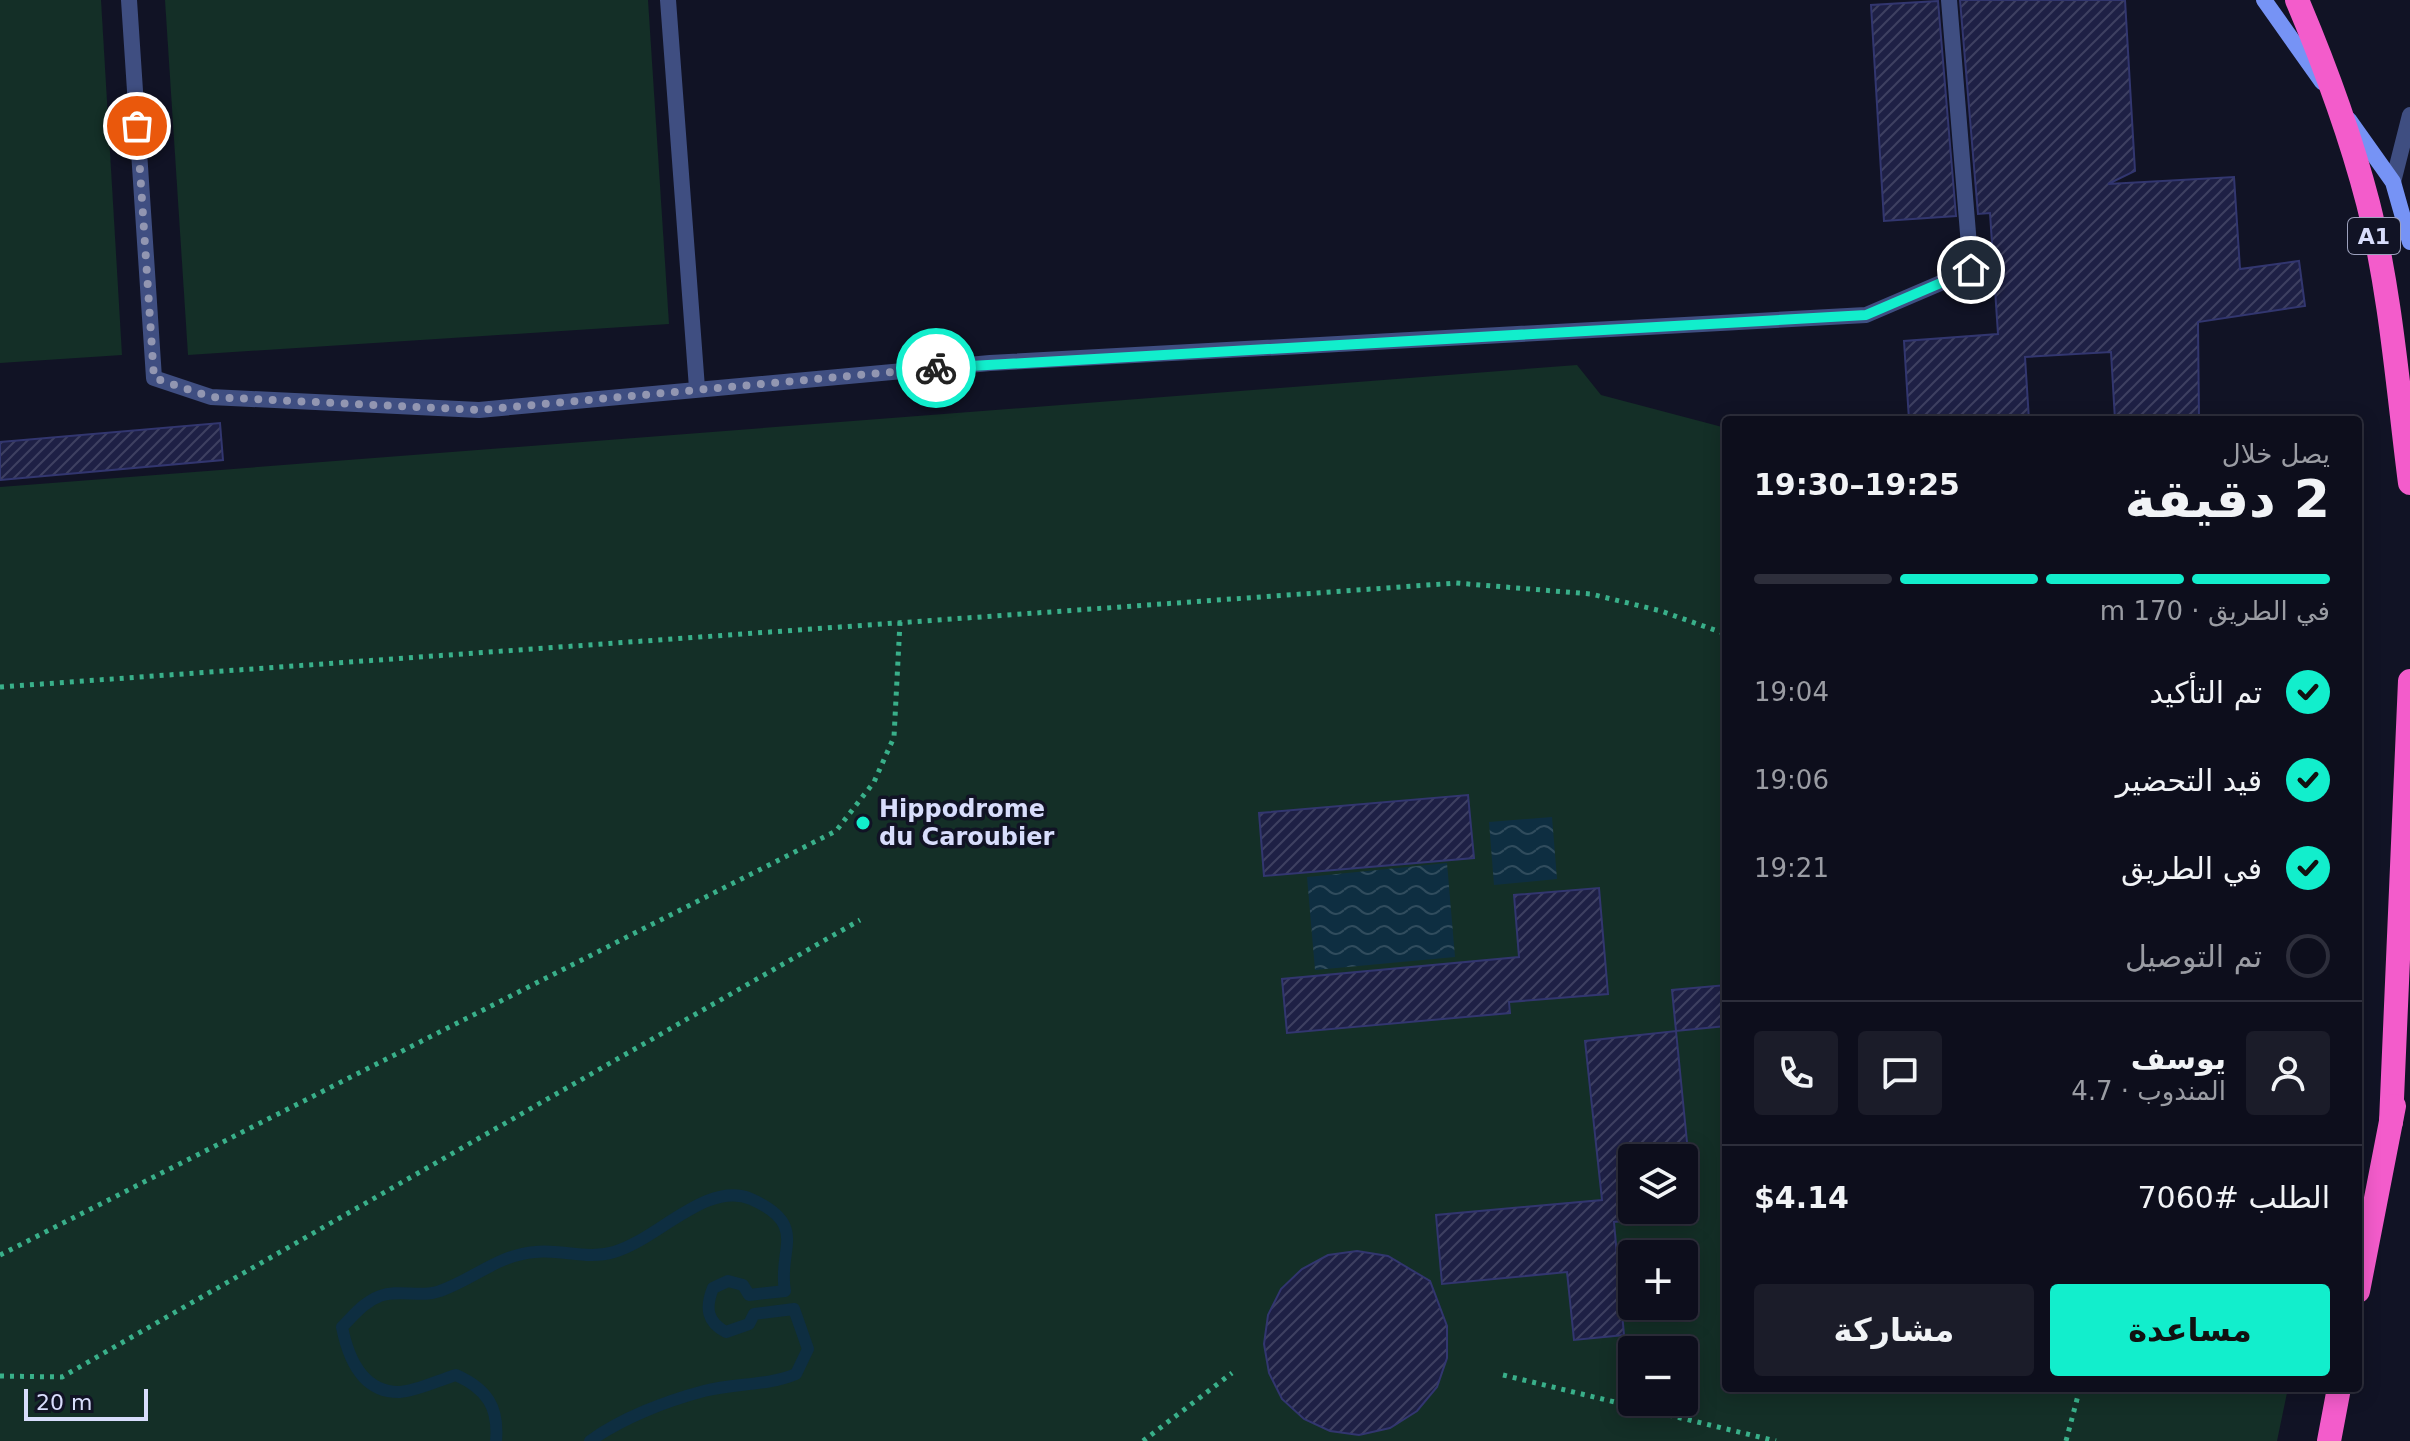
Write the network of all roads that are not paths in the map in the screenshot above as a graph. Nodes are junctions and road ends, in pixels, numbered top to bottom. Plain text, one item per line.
1 (129, 0) edge
2 (668, 0) edge
3 (1949, 0) edge
4 (2264, 0) edge
5 (2297, 0) edge
6 (2410, 115) edge
7 (2393, 182) junction
8 (2410, 242) edge
9 (697, 388) junction
10 (2410, 483) edge
11 (2410, 681) edge
12 (2410, 1012) edge
13 (2391, 1122) junction
14 (2362, 1271) edge
15 (2338, 1392) edge
16 (2329, 1441) edge

1 - 9 street
2 - 9 street
3 - 9 street
4 - 7 street
5 - 10 highway, A1, bridge
6 - 7 street
7 - 8 street
11 - 13 highway
12 - 13 highway
13 - 14 highway
15 - 16 highway

